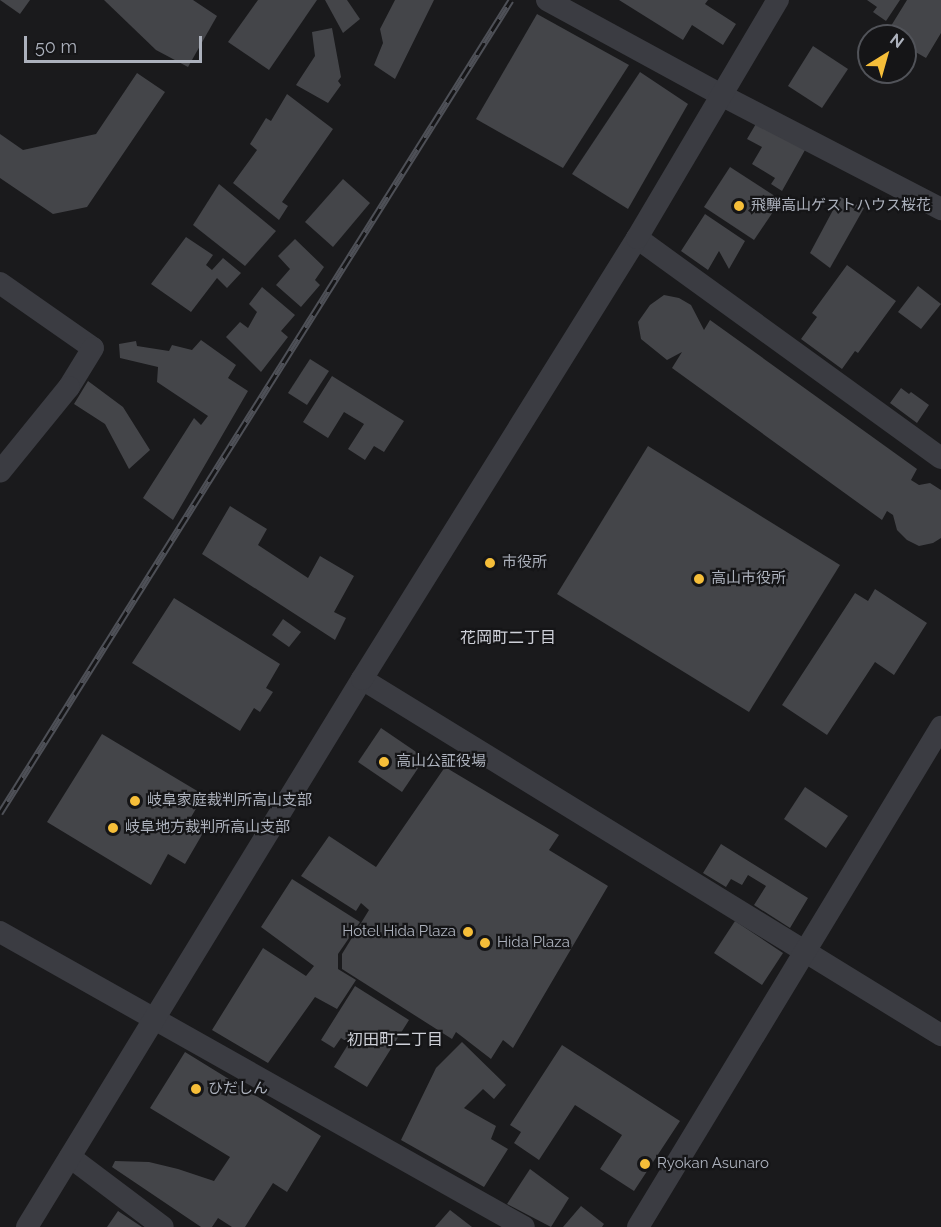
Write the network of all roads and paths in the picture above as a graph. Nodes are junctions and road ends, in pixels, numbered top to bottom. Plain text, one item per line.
1 (547, 0) edge
2 (778, 0) edge
3 (723, 96) junction
4 (941, 209) edge
5 (637, 238) junction
6 (0, 283) edge
7 (938, 449) edge
8 (0, 472) edge
9 (362, 679) junction
10 (941, 727) edge
11 (0, 932) edge
12 (804, 952) junction
13 (154, 1020) junction
14 (941, 1035) edge
15 (70, 1157) junction
16 (27, 1227) edge
17 (163, 1227) edge
18 (524, 1227) edge
19 (638, 1227) edge

1 - 3 street
2 - 3 street
3 - 4 street
3 - 5 street
5 - 7 street
5 - 9 street
6 - 8 street
9 - 12 street
9 - 13 street
10 - 12 street
11 - 13 street
12 - 14 street
12 - 19 street
13 - 15 street
13 - 18 street
15 - 16 street
15 - 17 street

